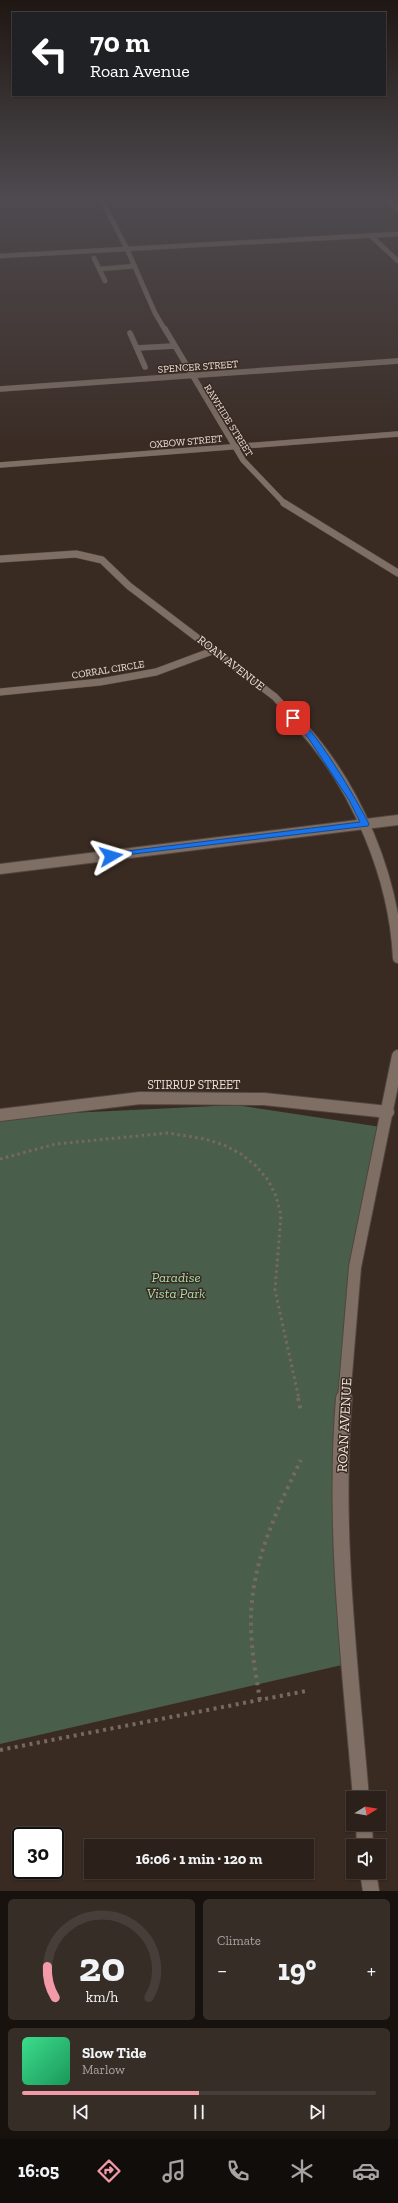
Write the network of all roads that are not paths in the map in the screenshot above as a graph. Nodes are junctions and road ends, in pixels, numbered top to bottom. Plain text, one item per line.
1 (143, 285) edge
2 (130, 333) dead end
3 (174, 346) junction
4 (137, 348) junction
5 (398, 361) edge
6 (146, 367) dead end
7 (191, 376) junction
8 (0, 389) edge
9 (398, 434) edge
10 (235, 446) junction
11 (0, 465) edge
12 (0, 559) edge
13 (398, 573) edge
14 (215, 650) junction
15 (0, 692) edge
16 (398, 820) edge
17 (365, 824) junction
18 (0, 869) edge
19 (398, 958) edge
20 (398, 1056) edge
21 (388, 1112) junction
22 (0, 1116) edge
23 (360, 1791) edge
24 (369, 1879) edge
25 (372, 1891) edge

1 - 3 street, RAWHIDE STREET
2 - 4 street
3 - 4 street
3 - 7 street, RAWHIDE STREET
4 - 6 street
5 - 7 street, SPENCER STREET
7 - 8 street, SPENCER STREET
7 - 10 street, RAWHIDE STREET
9 - 10 street, OXBOW STREET
10 - 11 street, OXBOW STREET
10 - 13 street, RAWHIDE STREET
12 - 14 street, ROAN AVENUE
14 - 15 street, CORRAL CIRCLE
14 - 17 street, ROAN AVENUE
16 - 17 street
17 - 18 street
17 - 19 street, ROAN AVENUE
20 - 21 street, ROAN AVENUE
21 - 22 street, STIRRUP STREET
21 - 23 street, ROAN AVENUE
24 - 25 street

